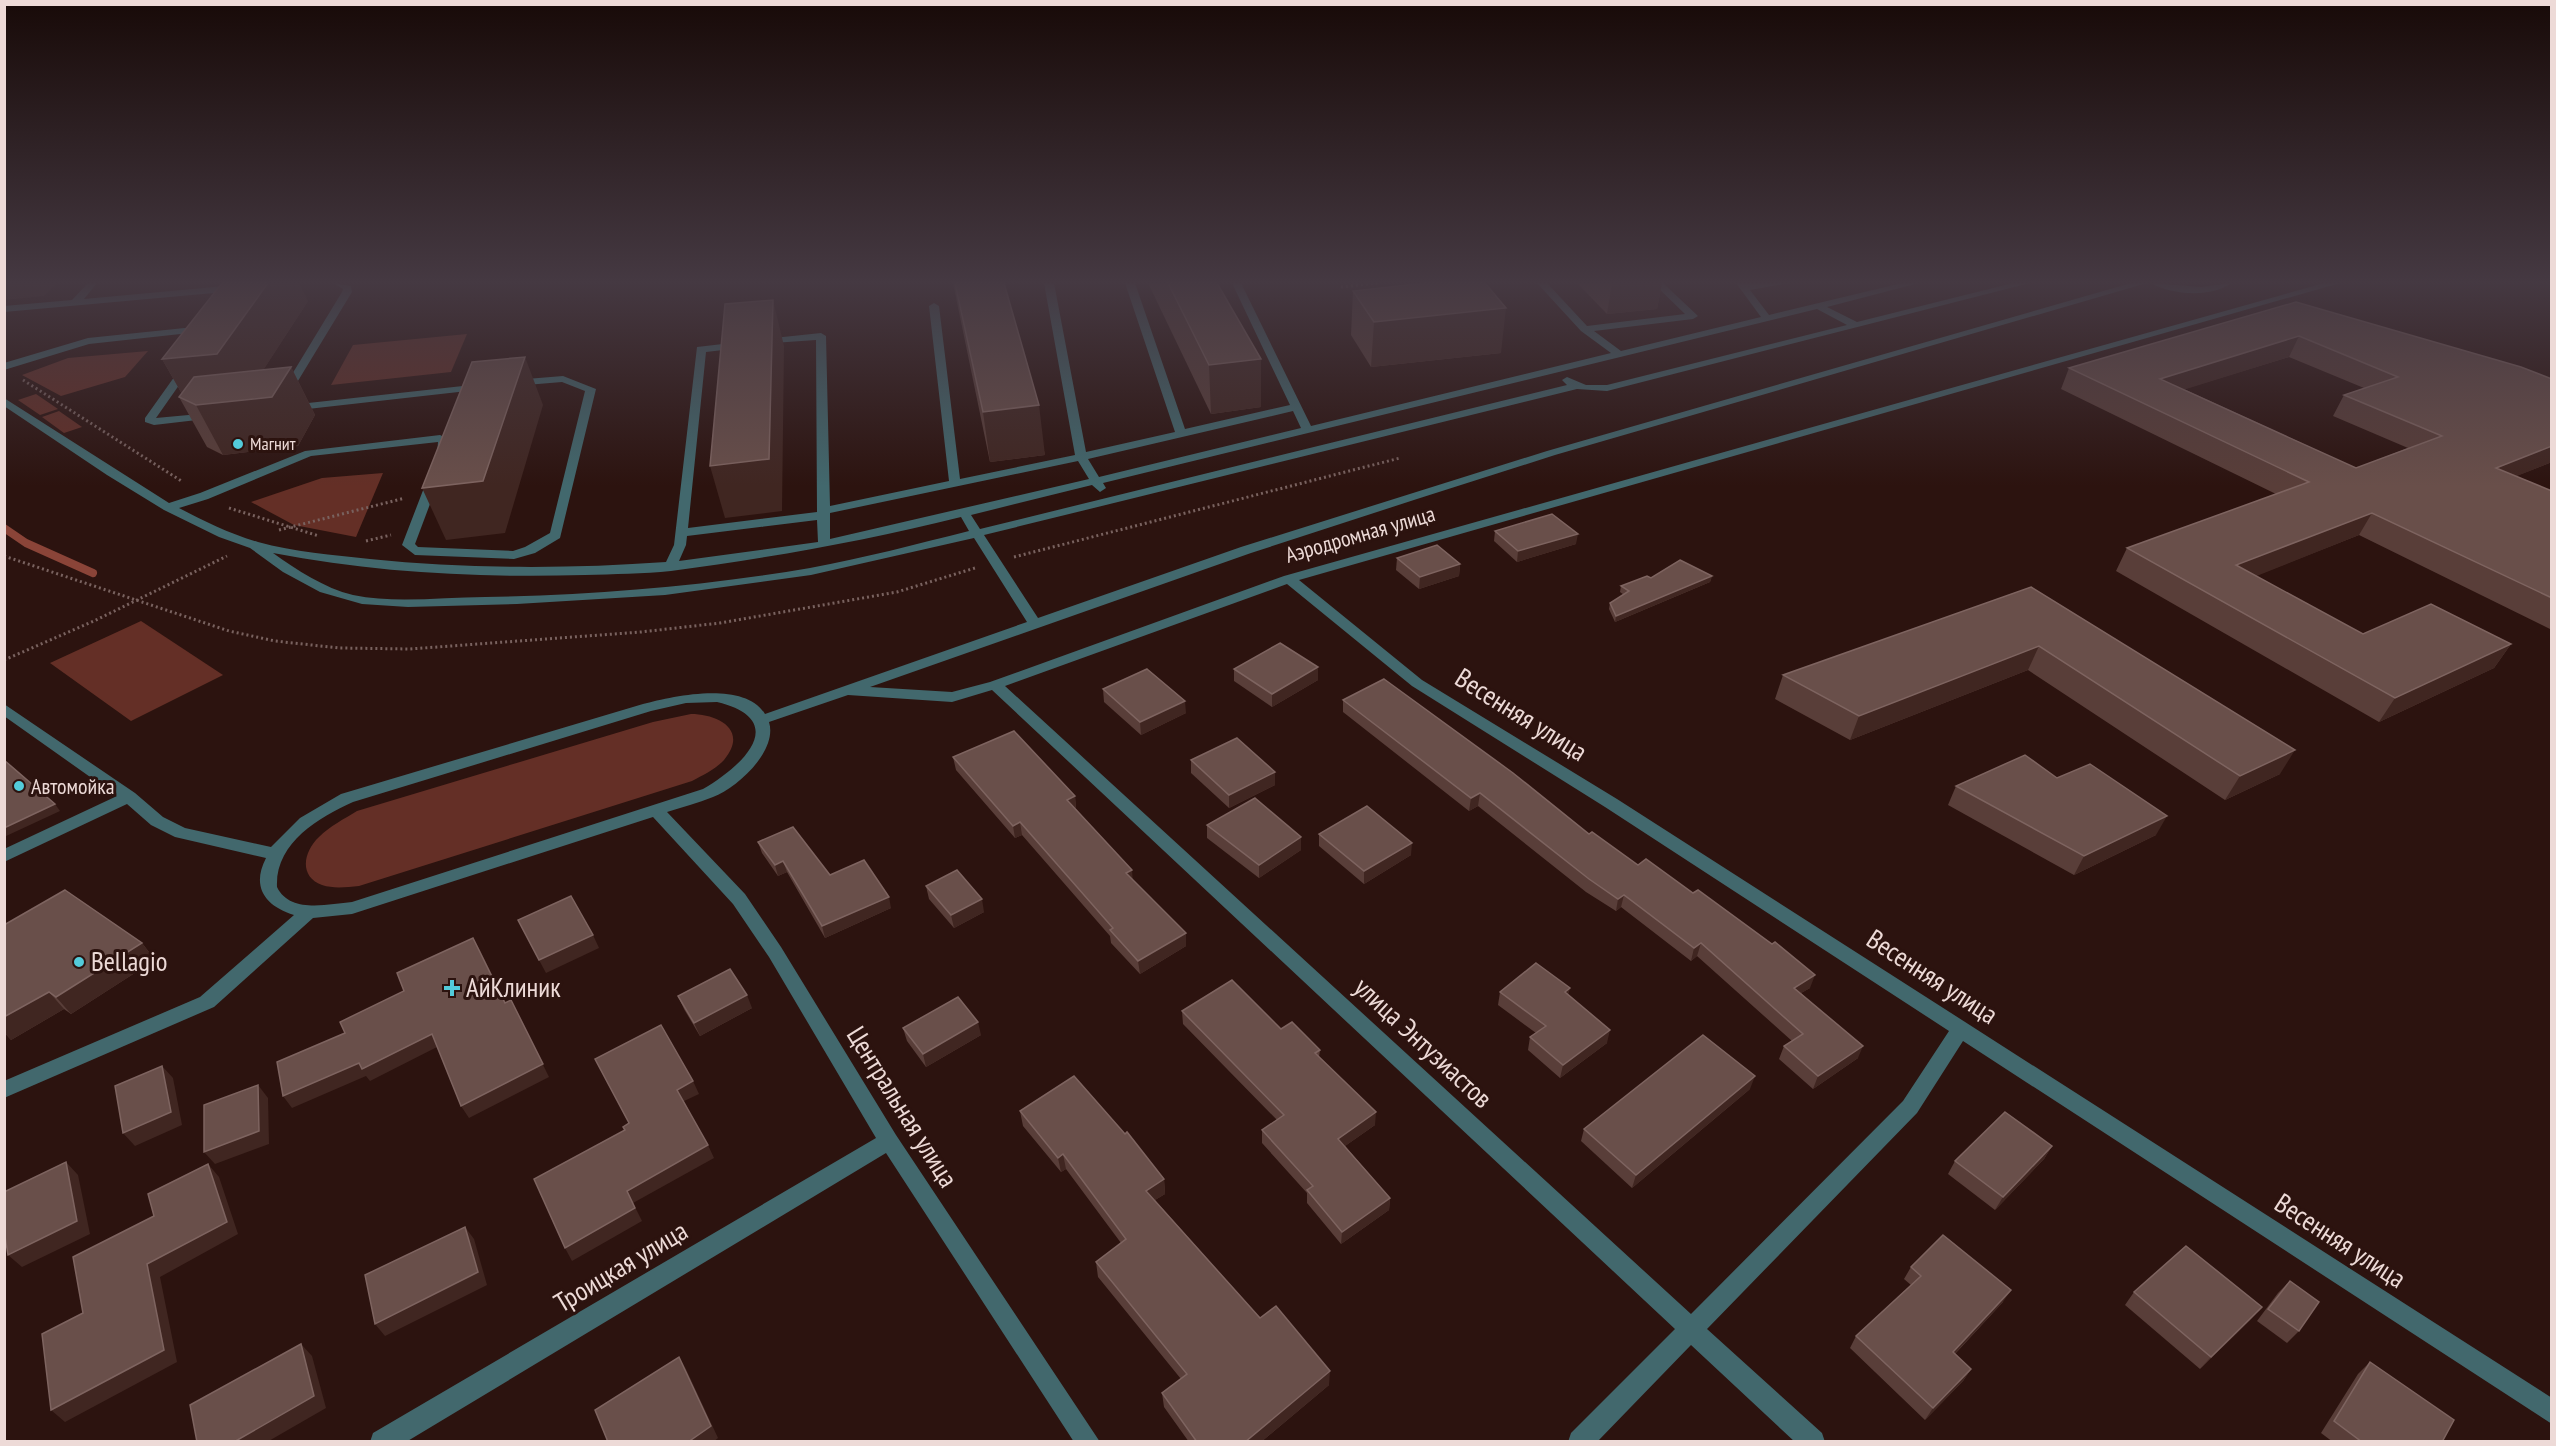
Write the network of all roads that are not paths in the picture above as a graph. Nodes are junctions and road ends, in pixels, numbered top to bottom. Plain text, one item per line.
1 (54, 350) edge
2 (312, 350) edge
3 (701, 350) edge
4 (821, 350) edge
5 (939, 350) edge
6 (1061, 350) edge
7 (1153, 350) edge
8 (1268, 350) edge
9 (1614, 350) edge
10 (1638, 350) edge
11 (1758, 350) edge
12 (1909, 350) edge
13 (2095, 350) edge
14 (1620, 355) junction
15 (191, 362) edge
16 (4, 367) edge
17 (1553, 371) junction
18 (1575, 386) junction
19 (4, 401) edge
20 (1295, 407) junction
21 (221, 415) edge
22 (1308, 430) junction
23 (1182, 433) junction
24 (1081, 457) junction
25 (1095, 481) junction
26 (955, 483) junction
27 (1110, 501) junction
28 (168, 507) junction
29 (823, 513) junction
30 (964, 513) junction
31 (681, 533) junction
32 (978, 533) junction
33 (252, 544) junction
34 (825, 545) junction
35 (670, 567) junction
36 (1289, 579) junction
37 (1035, 624) junction
38 (995, 685) junction
39 (848, 690) junction
40 (4, 709) edge
41 (761, 720) junction
42 (129, 797) junction
43 (657, 811) junction
44 (275, 854) junction
45 (4, 856) edge
46 (310, 911) junction
47 (1961, 1028) junction
48 (4, 1090) edge
49 (889, 1141) junction
50 (1693, 1329) junction
51 (2552, 1412) edge
52 (382, 1442) edge
53 (1088, 1442) edge
54 (1580, 1442) edge
55 (1813, 1442) edge

1 - 16 street
2 - 28 street
3 - 31 street
4 - 29 street
5 - 26 street
6 - 24 street
7 - 23 street
8 - 20 street
9 - 14 street
10 - 14 street
11 - 18 street
12 - 37 street
13 - 36 street, Аэродромная улица
14 - 17 street
15 - 21 street
17 - 18 street
17 - 22 street
18 - 27 street
19 - 28 street
20 - 22 street
20 - 23 street
22 - 25 street
23 - 24 street
24 - 25 street
24 - 26 street
25 - 27 street
25 - 30 street
26 - 29 street
27 - 32 street
28 - 33 street
29 - 31 street
29 - 34 street
30 - 32 street
30 - 34 street
31 - 35 street
32 - 33 street
32 - 37 street
33 - 35 street
34 - 35 street
36 - 38 street, Аэродромная улица
36 - 47 street, Весенняя улица
37 - 39 street
38 - 39 street, Аэродромная улица
38 - 50 street, улица Энтузиастов
39 - 41 street
40 - 42 street
41 - 43 street
41 - 44 street
42 - 44 street
42 - 45 street
43 - 46 street
43 - 49 street, Центральная улица
44 - 46 street
46 - 48 street
47 - 50 street
47 - 51 street, Весенняя улица
49 - 52 street, Троицкая улица
49 - 53 street, Центральная улица
50 - 54 street
50 - 55 street, улица Энтузиастов

